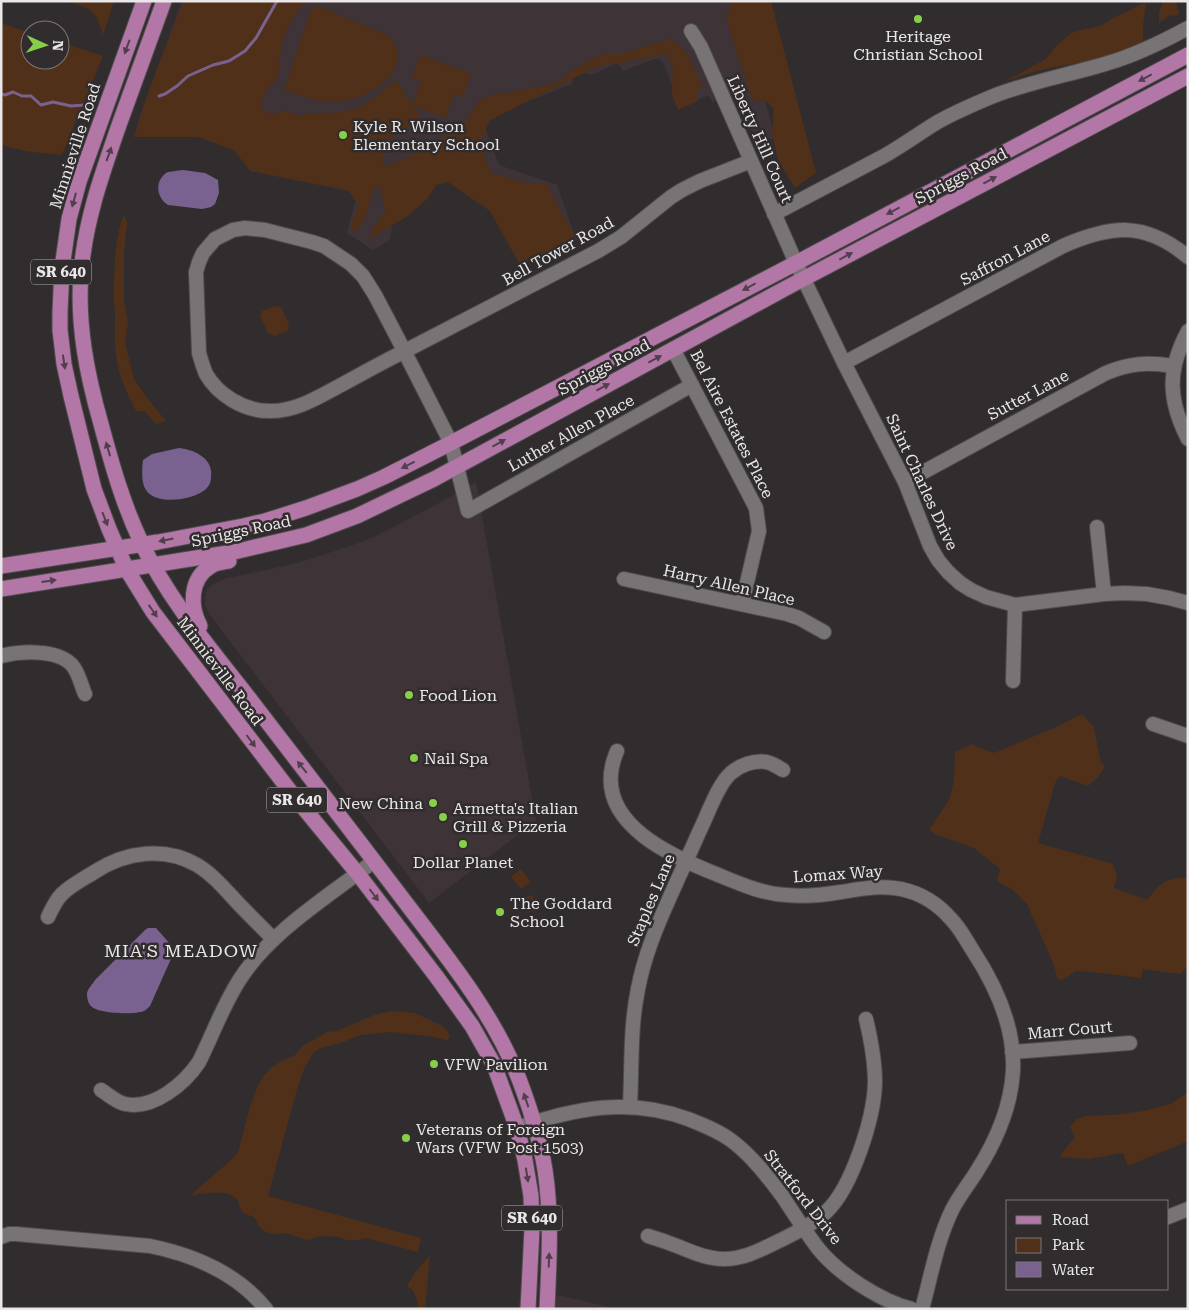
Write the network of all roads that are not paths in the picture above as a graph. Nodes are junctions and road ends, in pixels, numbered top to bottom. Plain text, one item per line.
1 (144, 1) edge
2 (164, 1) edge
3 (1188, 28) edge
4 (691, 31) dead end
5 (1188, 55) edge
6 (1188, 76) edge
7 (751, 162) junction
8 (774, 214) junction
9 (1188, 257) edge
10 (796, 263) junction
11 (803, 279) junction
12 (1188, 331) edge
13 (673, 349) junction
14 (404, 351) junction
15 (844, 363) junction
16 (1173, 366) junction
17 (692, 386) junction
18 (1188, 439) edge
19 (451, 443) junction
20 (456, 466) junction
21 (905, 482) junction
22 (1097, 527) dead end
23 (282, 542) junction
24 (142, 544) junction
25 (117, 548) junction
26 (1, 566) edge
27 (153, 566) junction
28 (127, 570) junction
29 (624, 579) dead end
30 (1, 588) edge
31 (1104, 594) junction
32 (1188, 603) edge
33 (742, 604) junction
34 (1015, 605) junction
35 (824, 632) dead end
36 (1, 656) edge
37 (227, 670) junction
38 (1013, 681) dead end
39 (85, 694) dead end
40 (1153, 724) dead end
41 (1188, 736) edge
42 (617, 750) dead end
43 (783, 770) dead end
44 (374, 861) junction
45 (686, 861) junction
46 (358, 874) junction
47 (48, 917) dead end
48 (273, 939) junction
49 (866, 1019) dead end
50 (1130, 1043) dead end
51 (1012, 1052) junction
52 (102, 1090) dead end
53 (630, 1106) junction
54 (534, 1122) junction
55 (517, 1128) junction
56 (1188, 1209) edge
57 (1169, 1217) edge
58 (804, 1228) junction
59 (648, 1236) dead end
60 (1, 1237) edge
61 (266, 1309) edge
62 (528, 1309) edge
63 (547, 1309) edge
64 (912, 1309) edge
65 (922, 1309) edge

1 -> 25 main road, Minnieville Road / SR 640
24 -> 2 main road, Minnieville Road / SR 640
3 - 8 street
4 - 7 street, Liberty Hill Court
5 -> 10 main road, Spriggs Road
11 -> 6 main road, Spriggs Road
7 - 8 street, Liberty Hill Court
7 - 14 street, Bell Tower Road
8 - 10 street, Liberty Hill Court
9 - 15 street, Saffron Lane
10 - 11 street, Saint Charles Drive
10 -> 19 main road, Spriggs Road
11 - 13 main road, Spriggs Road
11 - 15 street, Saint Charles Drive
12 - 16 street
13 - 17 street, Bel Aire Estates Place
20 -> 13 main road, Spriggs Road
14 - 14 street, Bell Tower Road
14 - 19 street
15 - 21 street, Saint Charles Drive
16 - 18 street
16 - 21 street, Sutter Lane
17 - 20 street, Luther Allen Place
17 - 33 street, Bel Aire Estates Place
19 - 20 street
19 -> 24 main road, Spriggs Road
20 - 23 main road, Spriggs Road
21 - 34 street, Saint Charles Drive
22 - 31 street
23 - 27 main road, Spriggs Road
23 - 37 main road
24 - 25 main road, Spriggs Road
24 - 27 main road, Minnieville Road / SR 640
25 - 26 main road, Spriggs Road
25 - 28 main road, Minnieville Road / SR 640
27 - 28 main road, Spriggs Road
27 - 37 main road, Minnieville Road / SR 640
30 -> 28 main road, Spriggs Road
28 -> 46 main road, Minnieville Road / SR 640
29 - 33 street, Harry Allen Place
31 - 32 street, Saint Charles Drive
31 - 34 street, Saint Charles Drive
33 - 35 street, Harry Allen Place
34 - 38 street
36 - 39 street
44 -> 37 main road, Minnieville Road / SR 640
40 - 41 street
42 - 45 street, Lomax Way
43 - 45 street, Staples Lane
44 - 46 street
54 -> 44 main road, Minnieville Road / SR 640
45 - 51 street, Lomax Way
45 - 53 street, Staples Lane
46 - 48 street
46 -> 55 main road, Minnieville Road / SR 640
47 - 48 street
48 - 52 street
49 - 58 street
50 - 51 street, Marr Court
51 - 65 street, Lomax Way
53 - 54 street, Stratford Drive
53 - 58 street, Stratford Drive
54 - 55 street, Stratford Drive
63 -> 54 main road, Minnieville Road / SR 640
55 -> 62 main road, Minnieville Road / SR 640
56 - 57 street
58 - 59 street
58 - 64 street, Stratford Drive
60 - 61 street

